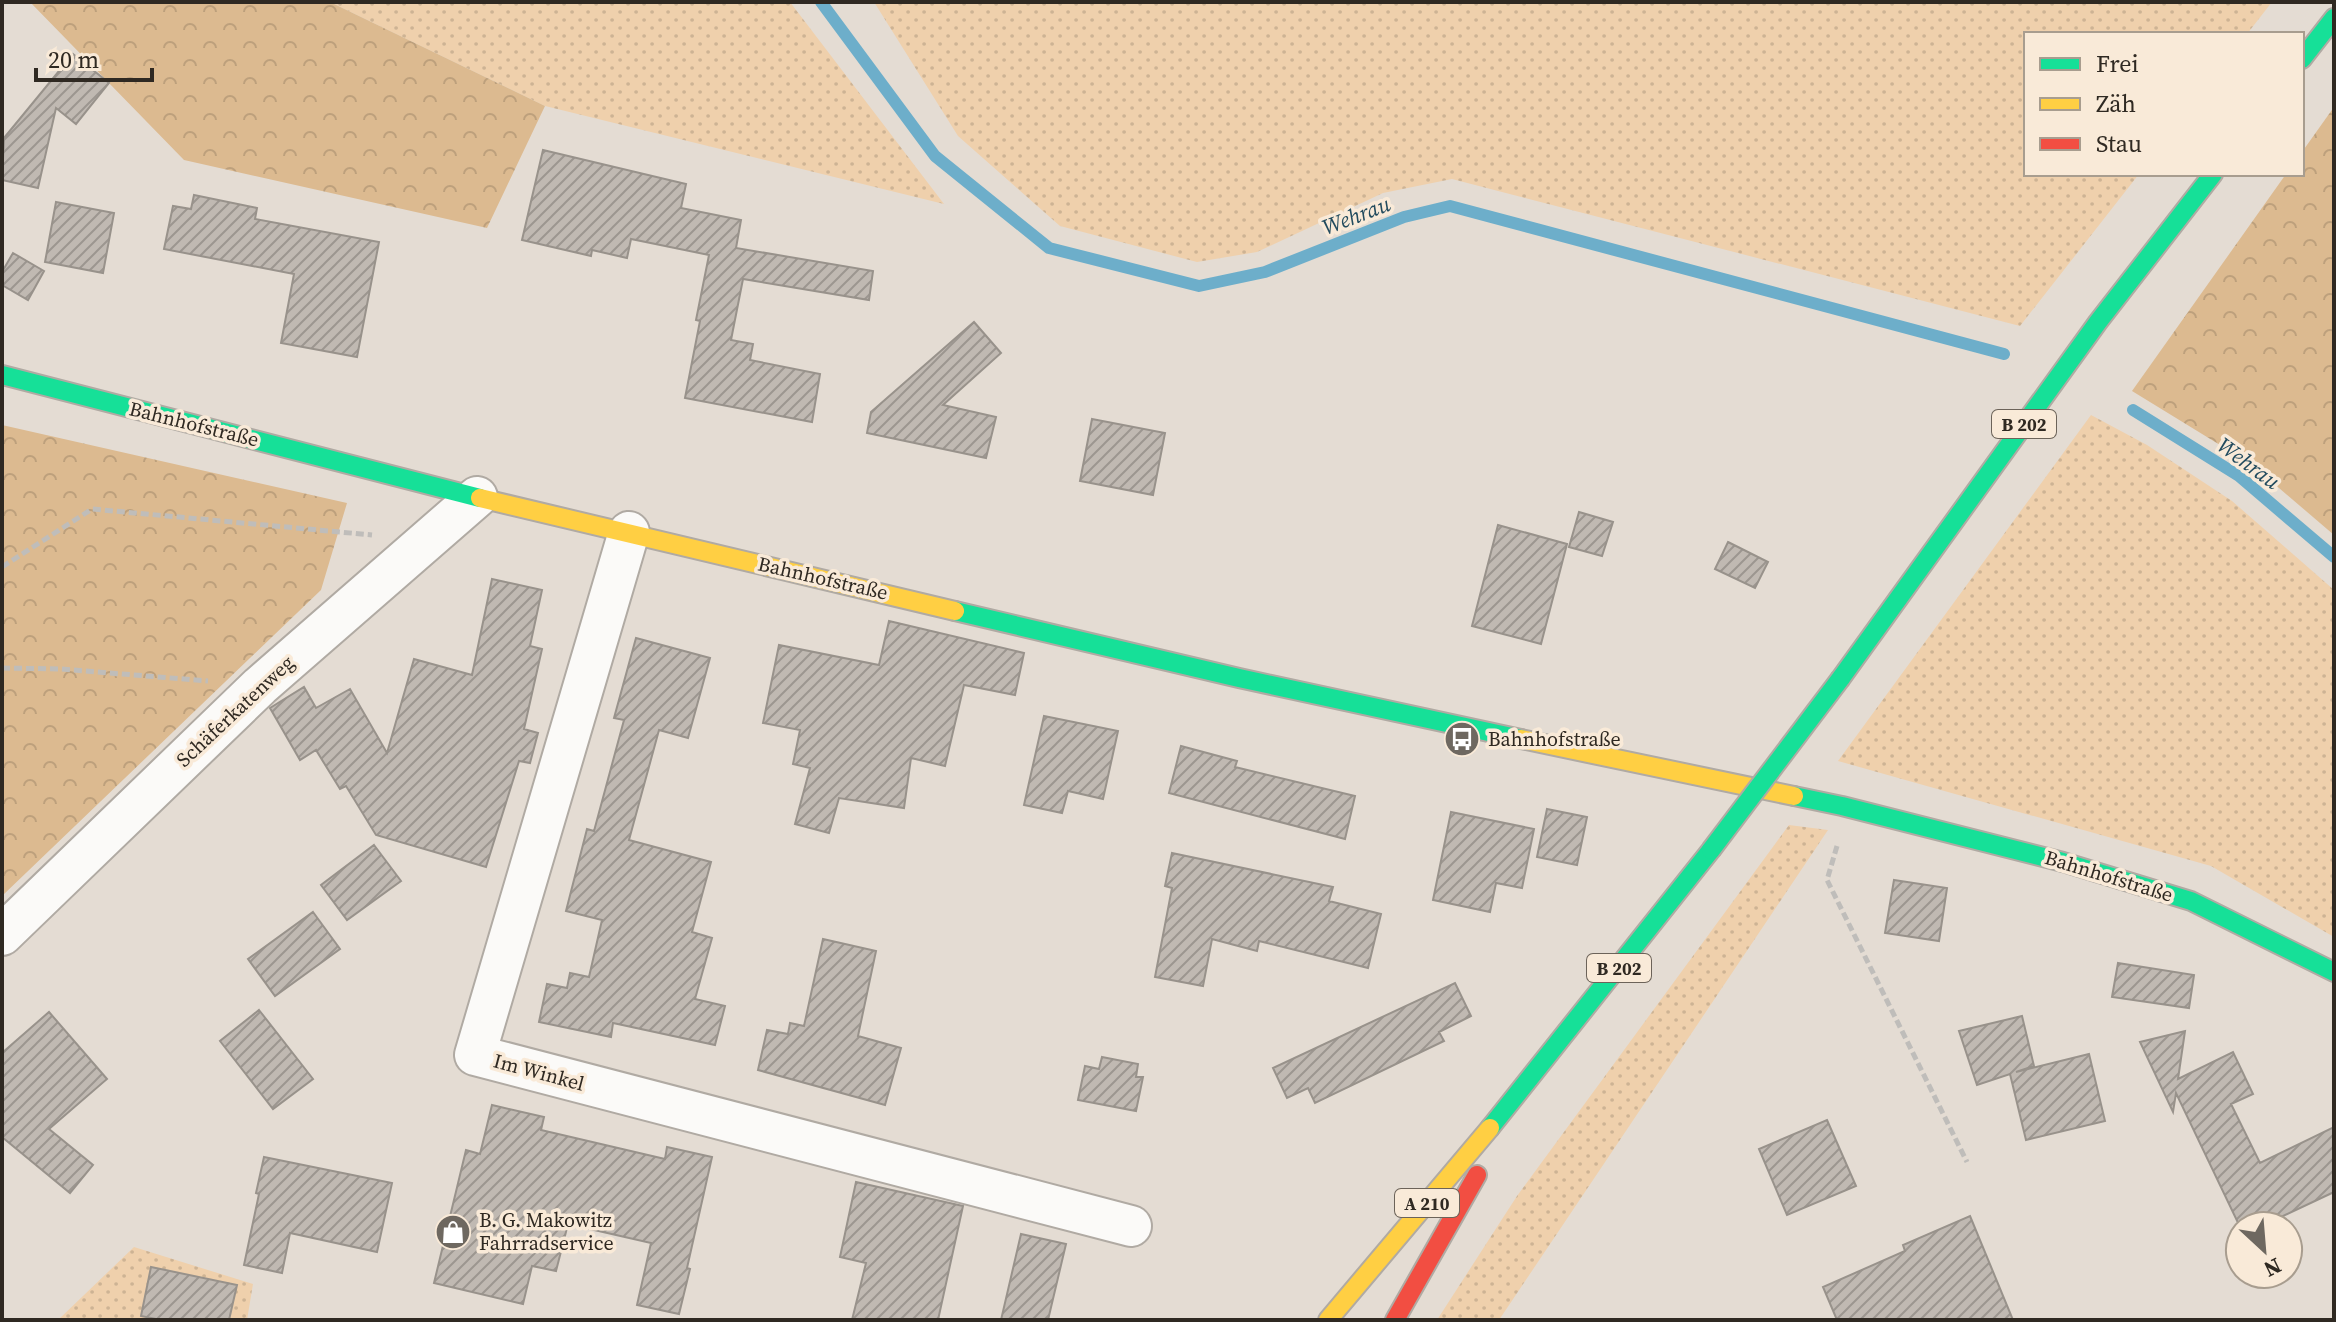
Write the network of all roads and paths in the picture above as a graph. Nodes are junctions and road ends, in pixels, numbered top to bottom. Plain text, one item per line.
1 (2334, 18) edge
2 (2304, 56) edge
3 (2211, 176) edge
4 (2, 375) edge
5 (477, 497) junction
6 (629, 532) junction
7 (425, 540) junction
8 (2, 567) edge
9 (2, 668) edge
10 (260, 686) junction
11 (1842, 806) junction
12 (2, 935) edge
13 (2334, 972) edge
14 (1527, 1085) junction
15 (1967, 1162) dead end
16 (1131, 1226) dead end
17 (1328, 1320) edge
18 (1395, 1320) edge

1 - 2 main road
3 - 14 main road, B 202, bridge
4 - 5 main road, Bahnhofstraße
5 - 6 main road, Bahnhofstraße
5 - 7 street, Schäferkatenweg
6 - 11 main road, Bahnhofstraße
6 - 16 street, Im Winkel
7 - 8 path
7 - 10 street, Schäferkatenweg
9 - 10 path
10 - 12 street, Schäferkatenweg
11 - 13 main road, Bahnhofstraße
11 - 15 path
14 - 17 main road, A 210
14 - 18 main road, A 210

